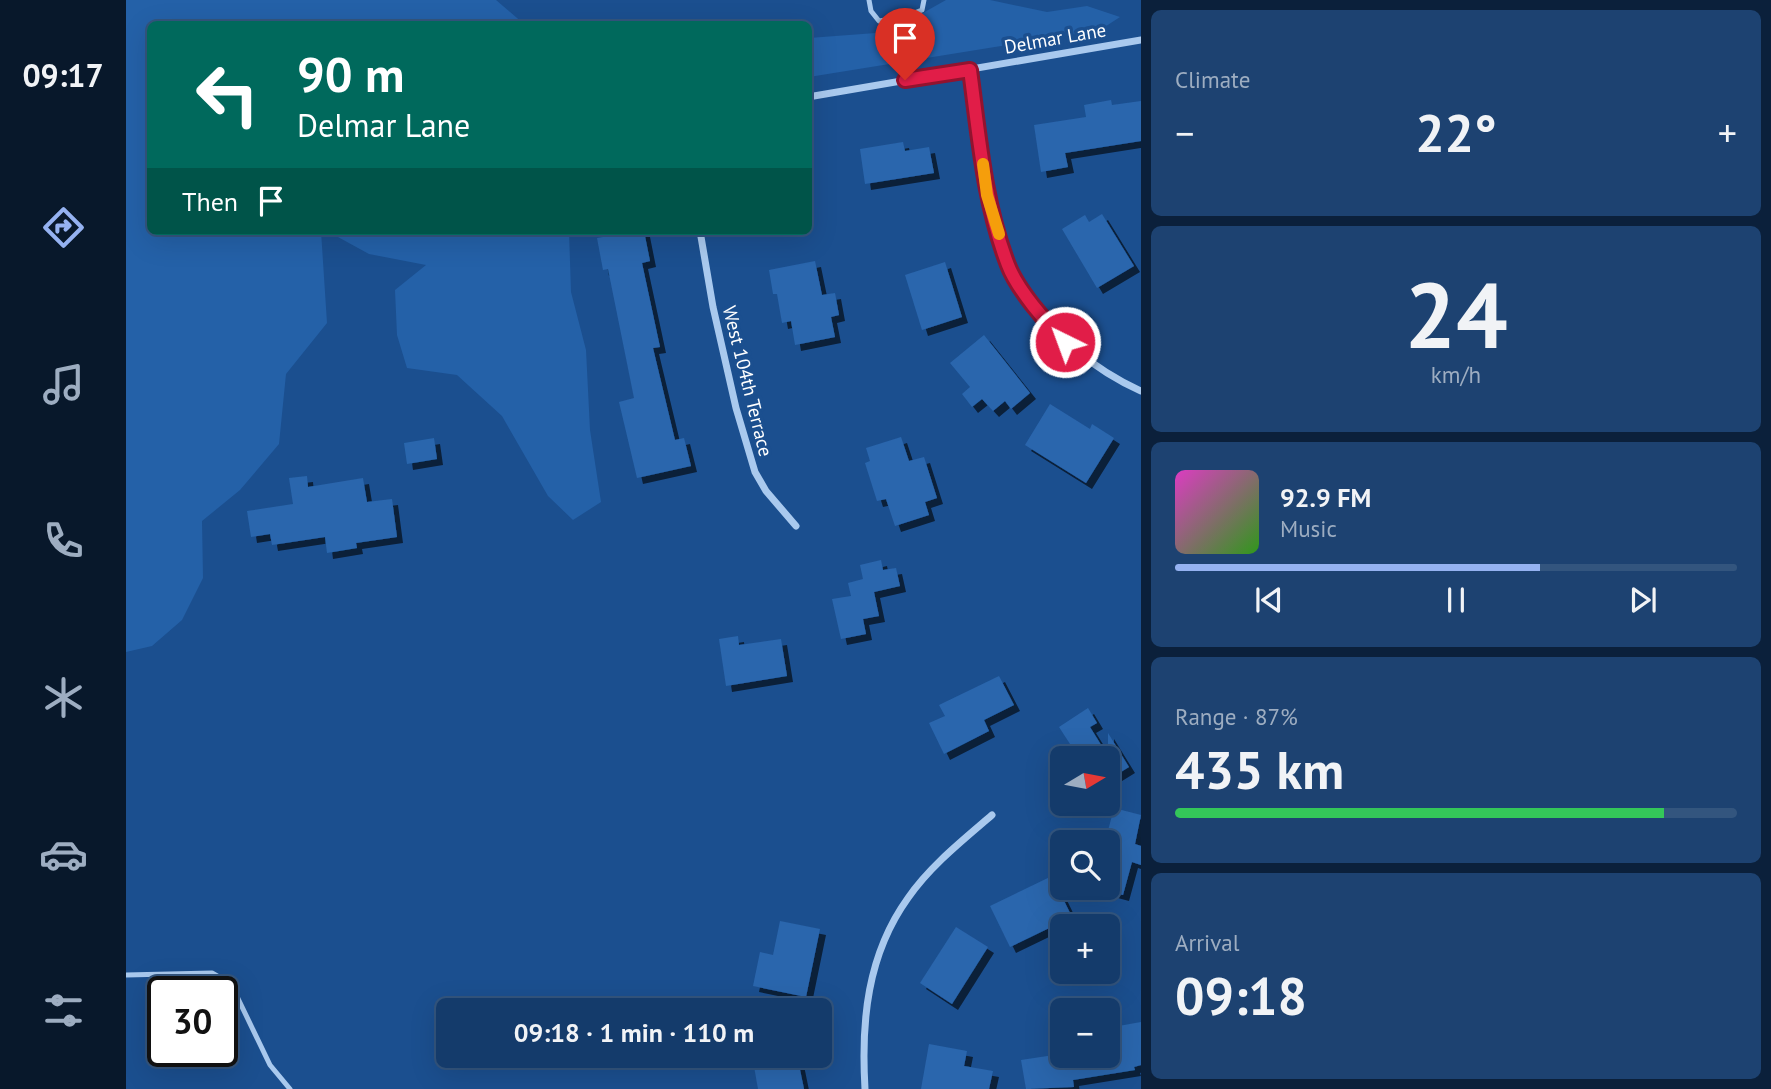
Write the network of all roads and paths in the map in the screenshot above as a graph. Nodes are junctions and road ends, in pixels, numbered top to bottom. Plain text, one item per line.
1 (869, 0) edge
2 (924, 0) edge
3 (1141, 40) edge
4 (970, 70) junction
5 (812, 96) edge
6 (701, 235) edge
7 (1141, 391) edge
8 (796, 526) dead end
9 (992, 815) dead end
10 (126, 975) edge
11 (290, 1089) edge
12 (865, 1089) edge

1 - 2 lane
3 - 4 street, Delmar Lane
4 - 5 street, Delmar Lane
4 - 7 street
6 - 8 street, West 104th Terrace
9 - 12 street
10 - 11 lane

